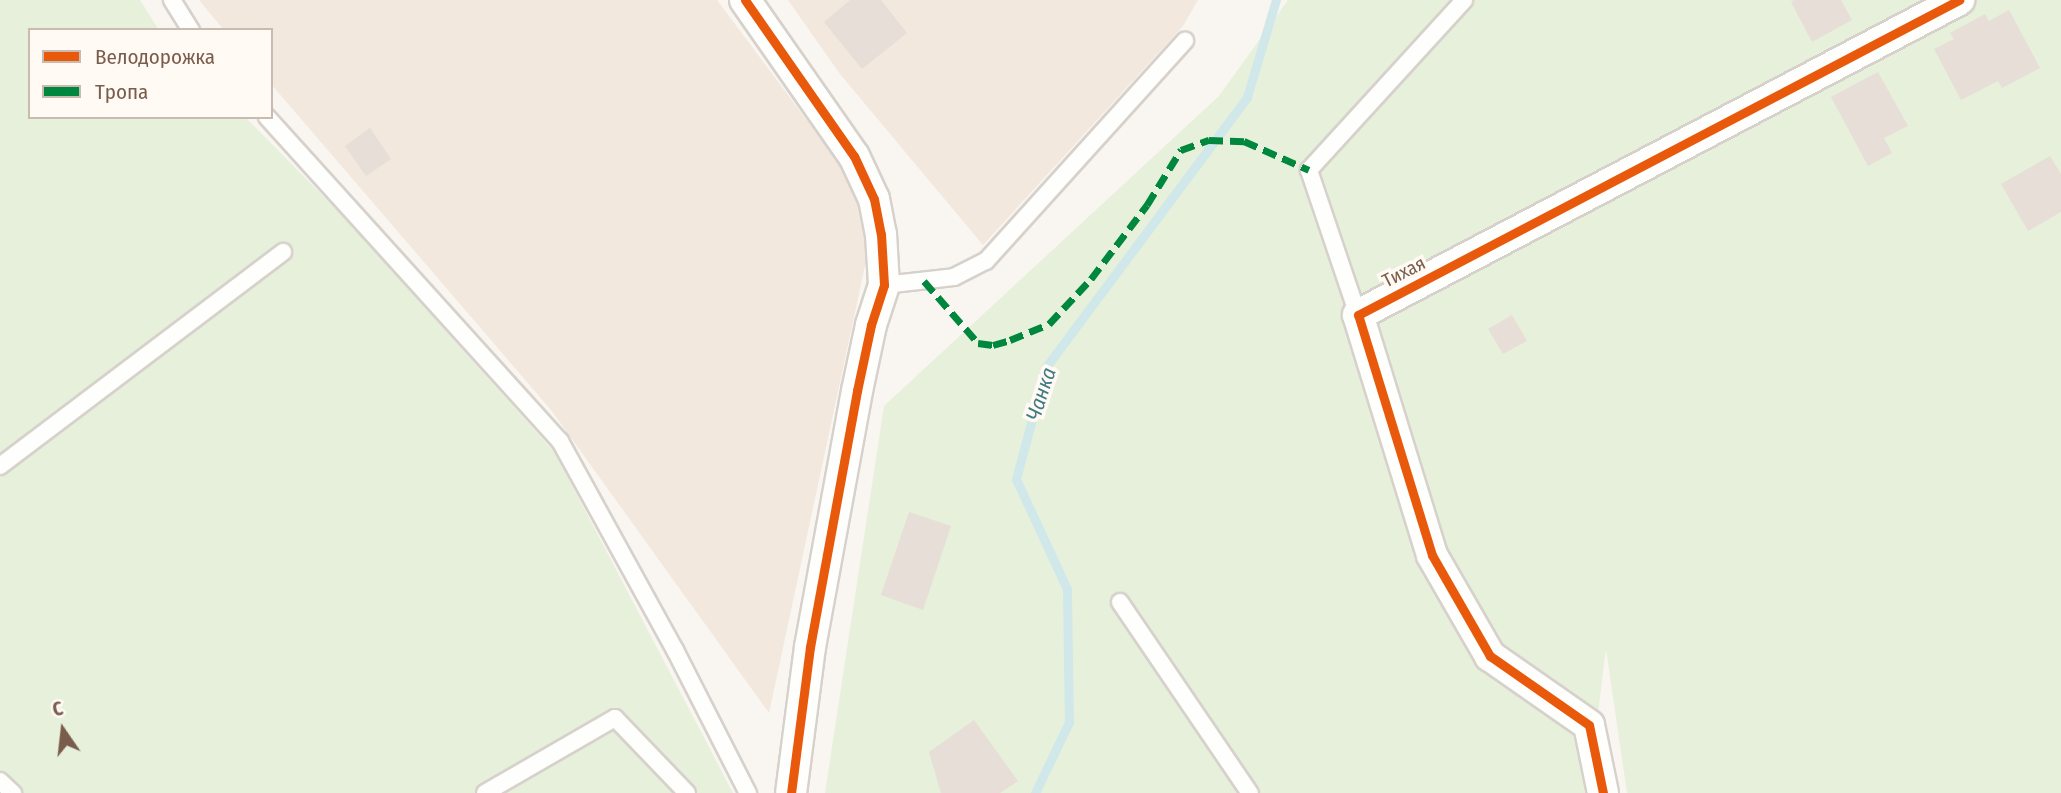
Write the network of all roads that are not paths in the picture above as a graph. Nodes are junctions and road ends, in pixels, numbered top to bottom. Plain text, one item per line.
1 (172, 0) edge
2 (745, 0) edge
3 (1464, 0) edge
4 (1959, 0) edge
5 (190, 28) edge
6 (1185, 41) dead end
7 (269, 119) edge
8 (283, 252) dead end
9 (884, 285) junction
10 (1358, 316) junction
11 (0, 466) edge
12 (1120, 602) dead end
13 (0, 781) edge
14 (13, 793) edge
15 (485, 793) edge
16 (687, 793) edge
17 (748, 793) edge
18 (791, 793) edge
19 (1250, 793) edge
20 (1603, 793) edge

1 - 5 lane
2 - 9 street
3 - 10 lane
4 - 10 street, Тихая
6 - 9 lane
7 - 17 lane
8 - 11 lane
9 - 18 street
10 - 20 street
12 - 19 lane
13 - 14 lane
15 - 16 lane

